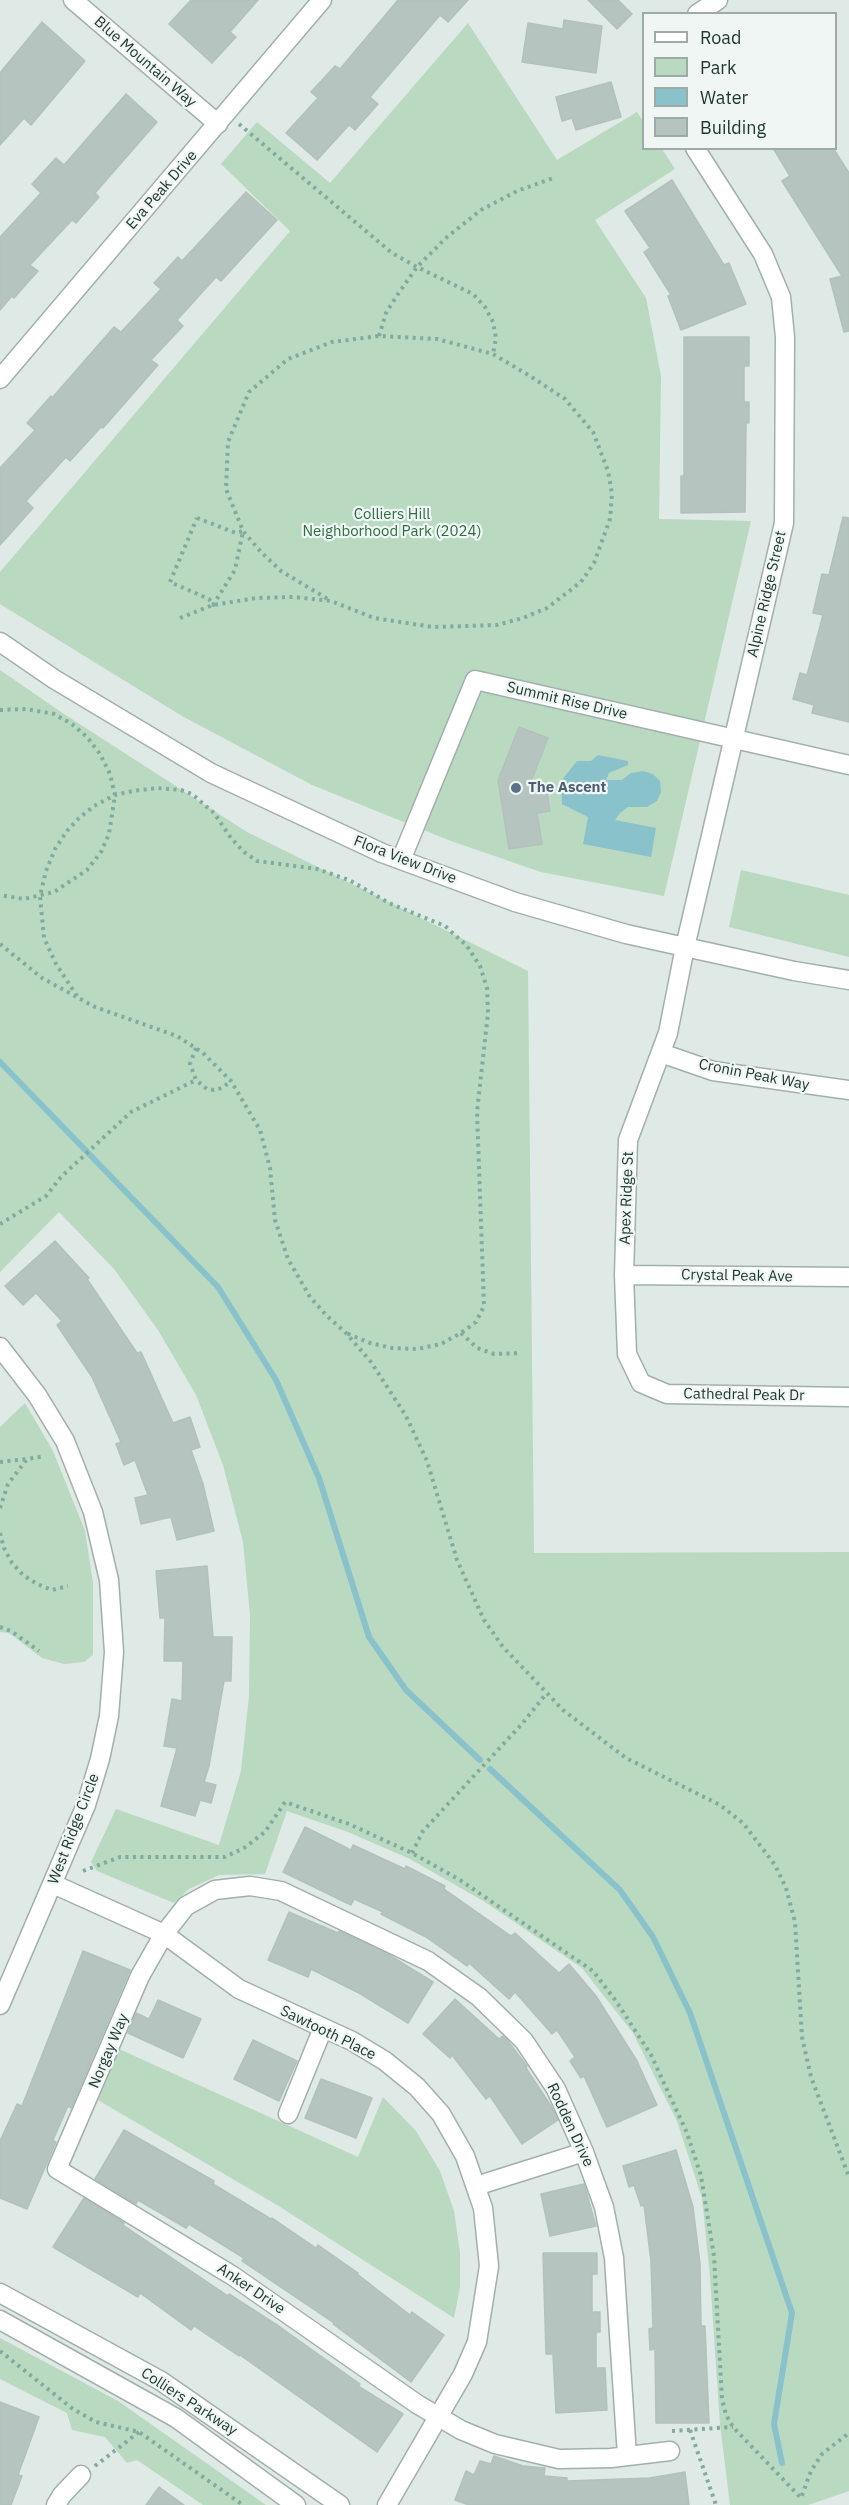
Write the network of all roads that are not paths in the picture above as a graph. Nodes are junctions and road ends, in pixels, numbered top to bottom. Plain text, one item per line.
1 (73, 0) edge
2 (322, 0) edge
3 (718, 0) edge
4 (700, 12) edge
5 (218, 124) junction
6 (696, 150) edge
7 (0, 379) edge
8 (0, 642) edge
9 (734, 738) junction
10 (849, 765) edge
11 (401, 860) junction
12 (685, 947) junction
13 (849, 980) edge
14 (661, 1053) junction
15 (849, 1090) edge
16 (624, 1275) junction
17 (849, 1277) edge
18 (0, 1347) edge
19 (641, 1383) joint
20 (849, 1397) edge
21 (53, 1884) junction
22 (164, 1934) junction
23 (0, 2005) edge
24 (323, 2028) junction
25 (288, 2114) dead end
26 (584, 2152) junction
27 (57, 2169) joint
28 (476, 2186) junction
29 (0, 2293) edge
30 (0, 2320) edge
31 (438, 2418) junction
32 (670, 2451) dead end
33 (627, 2456) junction
34 (81, 2475) dead end
35 (56, 2505) edge
36 (296, 2505) edge
37 (340, 2505) edge
38 (387, 2505) edge

1 - 5 street, Blue Mountain Way
2 - 5 street, Eva Peak Drive
3 - 4 street
5 - 7 street, Eva Peak Drive
6 - 9 street, Alpine Ridge Street
8 - 11 street, Flora View Drive
9 - 10 street, Summit Rise Drive
9 - 11 street, Summit Rise Drive
9 - 12 street, Alpine Ridge Street
11 - 12 street, Flora View Drive
12 - 13 street, Flora View Drive
12 - 14 street, Apex Ridge St
14 - 15 street, Cronin Peak Way
14 - 16 street, Apex Ridge St
16 - 17 street, Crystal Peak Ave
16 - 19 street, Apex Ridge St
18 - 21 street, West Ridge Circle
19 - 20 street, Cathedral Peak Dr
21 - 22 street, Sawtooth Place
21 - 23 street, West Ridge Circle
22 - 24 street, Sawtooth Place
22 - 26 street, Rodden Drive
22 - 27 street, Norgay Way
24 - 25 street
24 - 28 street, Sawtooth Place
26 - 28 street
26 - 33 street, Rodden Drive
27 - 31 street, Anker Drive
28 - 31 street, Sawtooth Place
29 - 37 street, Colliers Parkway
30 - 36 street, Colliers Parkway
31 - 33 street, Anker Drive
31 - 38 street, Sawtooth Place
32 - 33 street, Anker Drive
34 - 35 street

